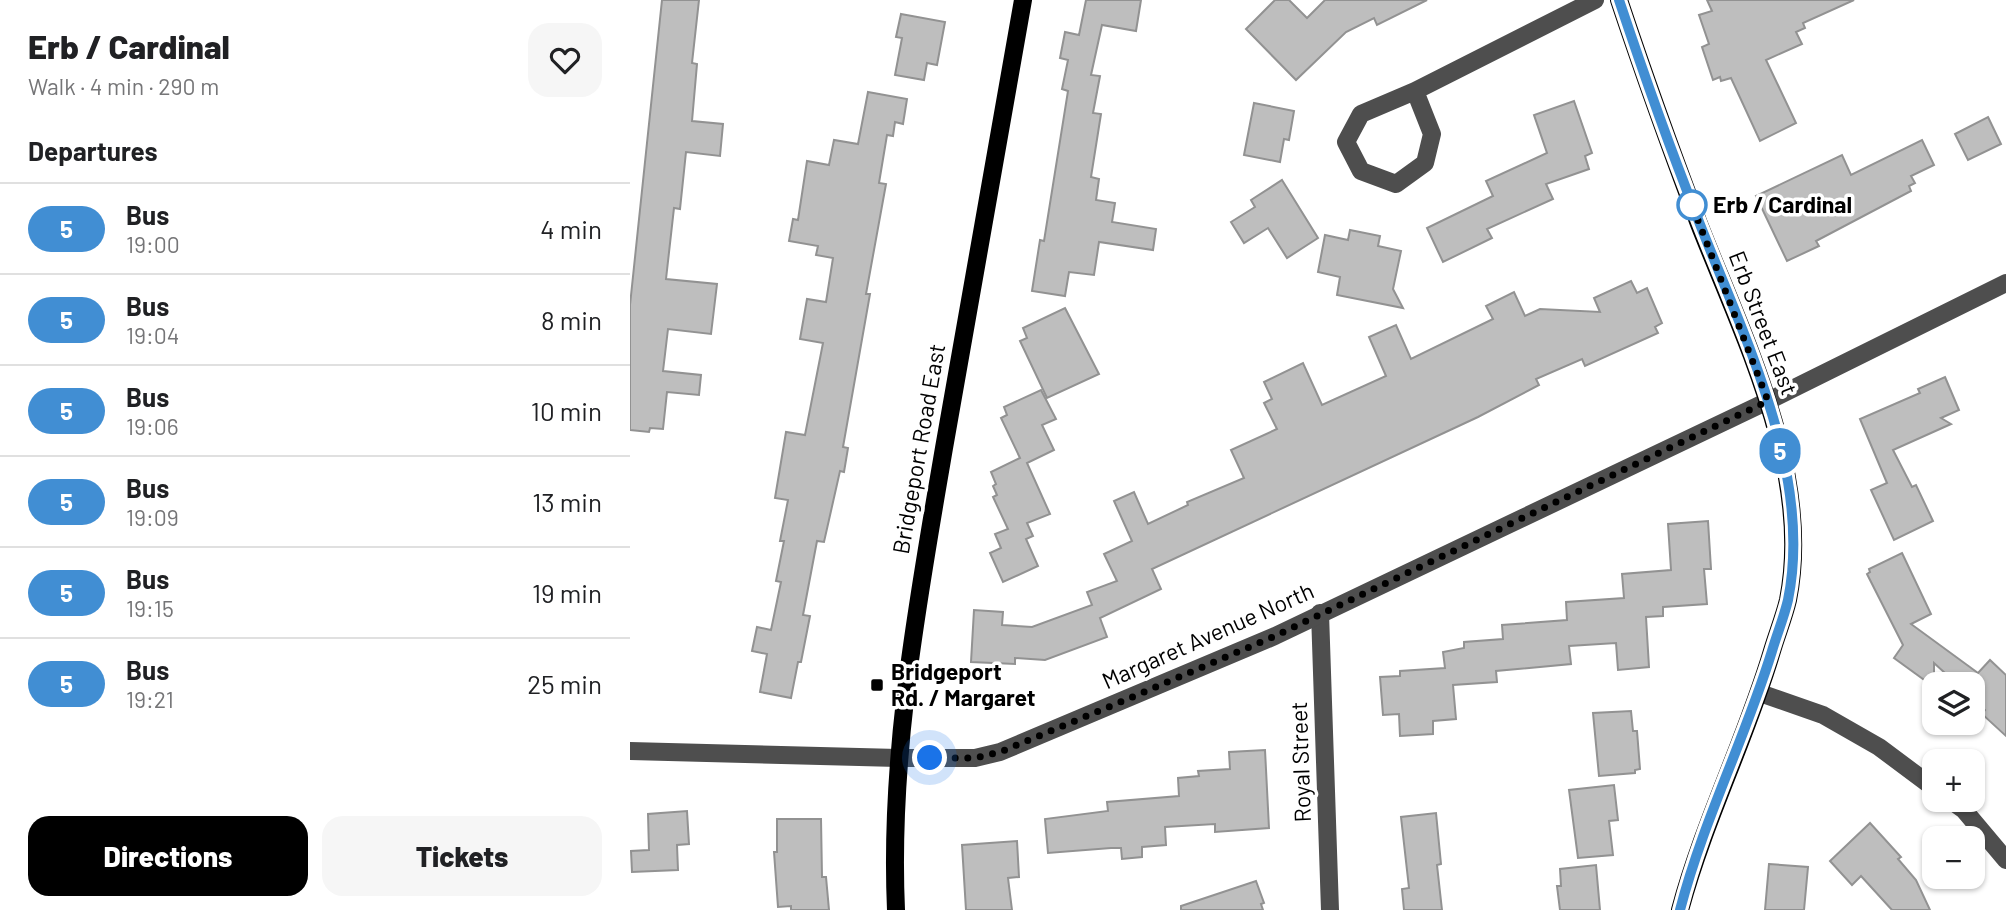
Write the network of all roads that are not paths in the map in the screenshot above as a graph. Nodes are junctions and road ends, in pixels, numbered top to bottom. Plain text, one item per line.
1 (1023, 0) edge
2 (1595, 0) edge
3 (1619, 0) edge
4 (1415, 90) junction
5 (2006, 283) edge
6 (1768, 401) junction
7 (1321, 613) junction
8 (1759, 693) junction
9 (630, 751) edge
10 (898, 758) junction
11 (1922, 779) edge
12 (1966, 812) edge
13 (2006, 860) edge
14 (897, 910) edge
15 (1330, 910) edge
16 (1680, 910) edge

1 - 10 main road, Bridgeport Road East
2 - 4 street
3 - 6 main road, Erb Street East
4 - 4 street
5 - 6 street, Margaret Avenue North
6 - 7 street, Margaret Avenue North
6 - 8 main road, Erb Street East
7 - 10 street, Margaret Avenue North
7 - 15 street, Royal Street
8 - 11 street
8 - 16 main road, Erb Street East
9 - 10 street, Margaret Avenue North
10 - 14 main road, Bridgeport Road East
12 - 13 street

